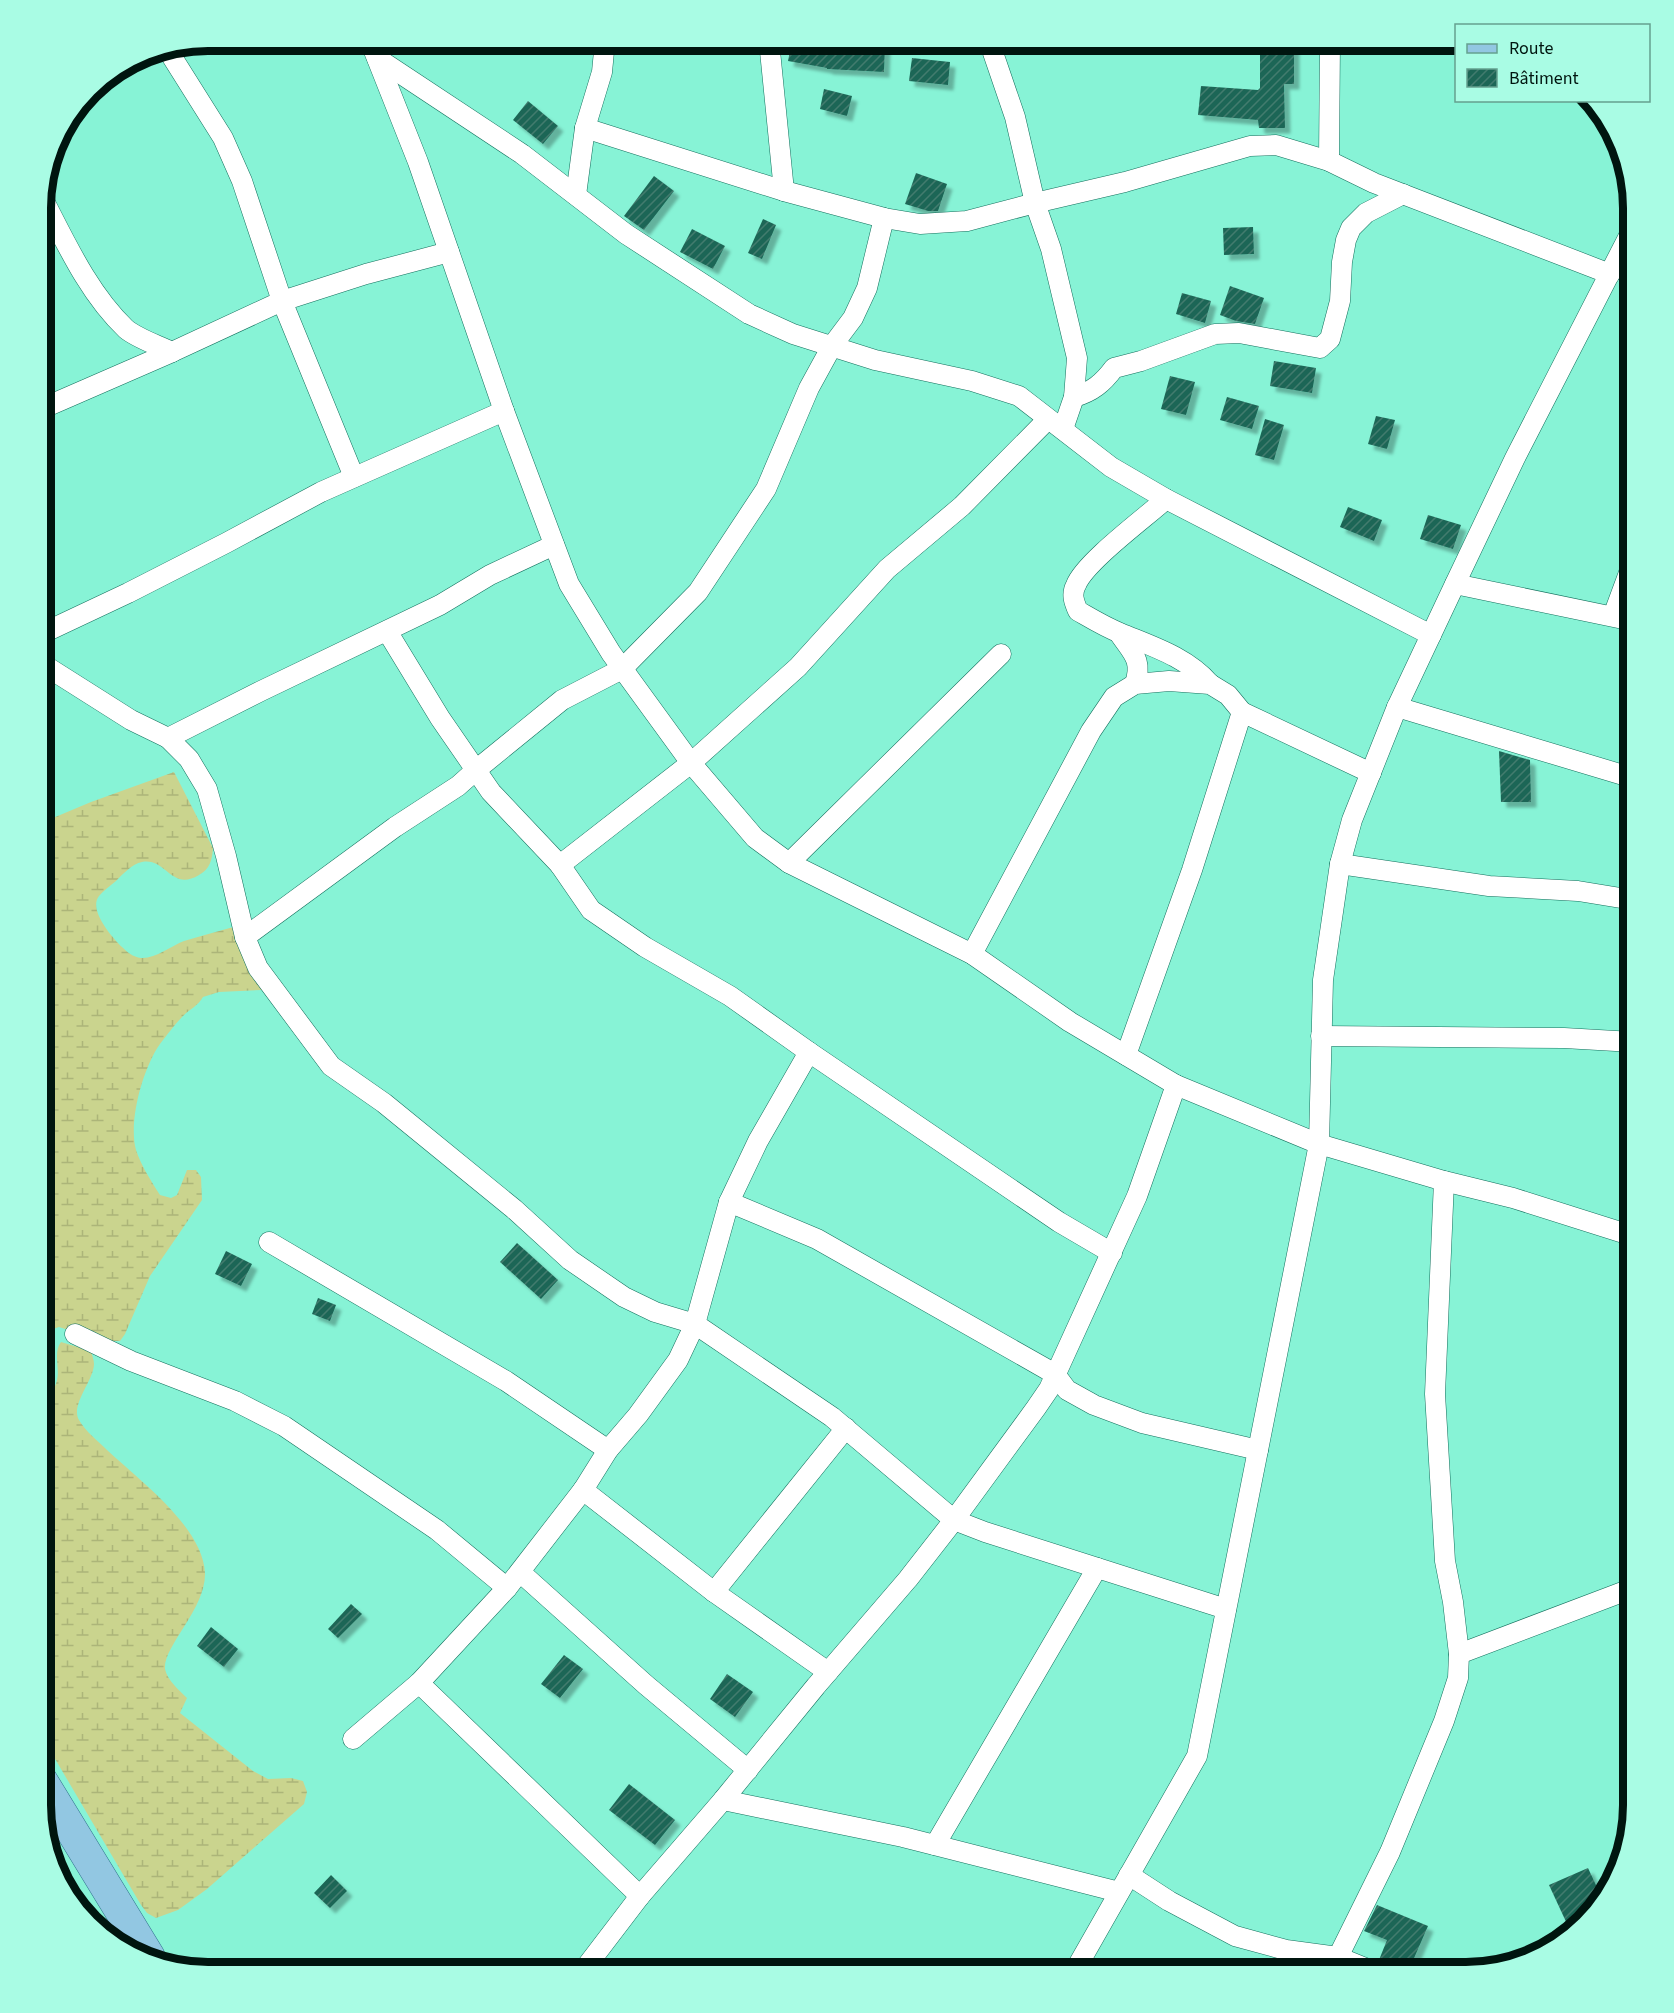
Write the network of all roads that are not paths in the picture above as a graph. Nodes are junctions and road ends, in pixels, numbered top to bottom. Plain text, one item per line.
1 (375, 51) edge
2 (377, 51) edge
3 (604, 51) edge
4 (770, 51) edge
5 (990, 51) edge
6 (1330, 51) edge
7 (171, 56) edge
8 (585, 128) junction
9 (1329, 161) junction
10 (784, 190) junction
11 (1403, 194) junction
12 (576, 195) junction
13 (1035, 203) junction
14 (51, 214) edge
15 (884, 218) junction
16 (1623, 249) edge
17 (449, 252) junction
18 (1610, 274) junction
19 (282, 301) junction
20 (832, 346) junction
21 (172, 352) junction
22 (1074, 397) junction
23 (51, 405) edge
24 (504, 411) junction
25 (1056, 424) junction
26 (354, 477) junction
27 (1166, 500) junction
28 (554, 545) junction
29 (1455, 584) junction
30 (1623, 590) edge
31 (1613, 616) junction
32 (1623, 618) edge
33 (51, 629) edge
34 (387, 631) junction
35 (1119, 633) junction
36 (1431, 635) junction
37 (1001, 654) dead end
38 (51, 669) edge
39 (622, 669) junction
40 (1135, 684) junction
41 (1210, 684) junction
42 (1396, 707) junction
43 (1242, 712) junction
44 (168, 738) junction
45 (691, 763) junction
46 (476, 770) junction
47 (1371, 773) junction
48 (1623, 775) edge
49 (789, 863) junction
50 (1340, 864) junction
51 (560, 865) junction
52 (1623, 898) edge
53 (245, 937) junction
54 (972, 954) junction
55 (1321, 1036) junction
56 (1623, 1041) edge
57 (809, 1052) junction
58 (1126, 1055) junction
59 (1176, 1085) junction
60 (1319, 1144) junction
61 (1444, 1181) junction
62 (729, 1202) junction
63 (1623, 1233) edge
64 (269, 1242) dead end
65 (1112, 1253) junction
66 (695, 1324) junction
67 (75, 1334) dead end
68 (1055, 1374) junction
69 (846, 1428) junction
70 (608, 1450) junction
71 (1258, 1450) junction
72 (583, 1490) junction
73 (954, 1520) junction
74 (1097, 1568) junction
75 (520, 1572) junction
76 (507, 1588) junction
77 (714, 1592) junction
78 (1623, 1592) edge
79 (1226, 1608) junction
80 (1459, 1654) junction
81 (828, 1672) junction
82 (419, 1683) junction
83 (353, 1739) dead end
84 (748, 1770) junction
85 (51, 1798) edge
86 (723, 1800) junction
87 (936, 1845) junction
88 (1124, 1884) junction
89 (640, 1896) junction
90 (143, 1948) edge
91 (1338, 1957) junction
92 (590, 1962) edge
93 (1080, 1962) edge
94 (1350, 1962) edge

1 - 17 street
2 - 12 street
3 - 8 street
4 - 10 street
5 - 13 street
6 - 9 street
7 - 19 street
8 - 10 street
8 - 12 street
9 - 11 street
9 - 13 street
10 - 15 street
11 - 18 street
11 - 22 street
12 - 20 street
13 - 15 street
13 - 22 street
14 - 21 street
15 - 20 street
16 - 18 street
17 - 19 street
17 - 24 street
18 - 29 street
19 - 21 street
19 - 26 street
20 - 25 street
20 - 39 street
21 - 23 street
22 - 25 street
24 - 26 street
24 - 28 street
25 - 27 street
25 - 45 street
26 - 33 street
27 - 35 street
27 - 36 street
28 - 34 street
28 - 39 street
29 - 31 street
29 - 36 street
30 - 31 street
31 - 32 street
34 - 44 street
34 - 46 street
35 - 40 street
35 - 41 street
36 - 42 street
37 - 49 street
38 - 44 street
39 - 45 street
39 - 46 street
40 - 41 street
40 - 54 street
41 - 43 street
42 - 47 street
42 - 48 street
43 - 47 street
43 - 58 street
44 - 53 street
45 - 49 street
45 - 51 street
46 - 51 street
46 - 53 street
47 - 50 street
49 - 54 street
50 - 52 street
50 - 55 street
51 - 57 street
53 - 66 street
54 - 58 street
55 - 56 street
55 - 60 street
57 - 62 street
57 - 65 street
58 - 59 street
59 - 60 street
59 - 65 street
60 - 61 street
60 - 71 street
61 - 63 street
61 - 80 street
62 - 66 street
62 - 68 street
64 - 70 street
65 - 68 street
66 - 69 street
66 - 70 street
67 - 76 street
68 - 71 street
68 - 73 street
69 - 73 street
69 - 77 street
70 - 72 street
71 - 79 street
72 - 75 street
72 - 77 street
73 - 74 street
73 - 81 street
74 - 79 street
74 - 87 street
75 - 76 street
75 - 84 street
76 - 82 street
77 - 81 street
78 - 80 street
79 - 88 street
80 - 91 street
81 - 84 street
82 - 83 street
82 - 89 street
84 - 86 street
85 - 90 main road
86 - 87 street
86 - 89 street
87 - 88 street
88 - 91 street
88 - 93 street
89 - 92 street
91 - 94 street

